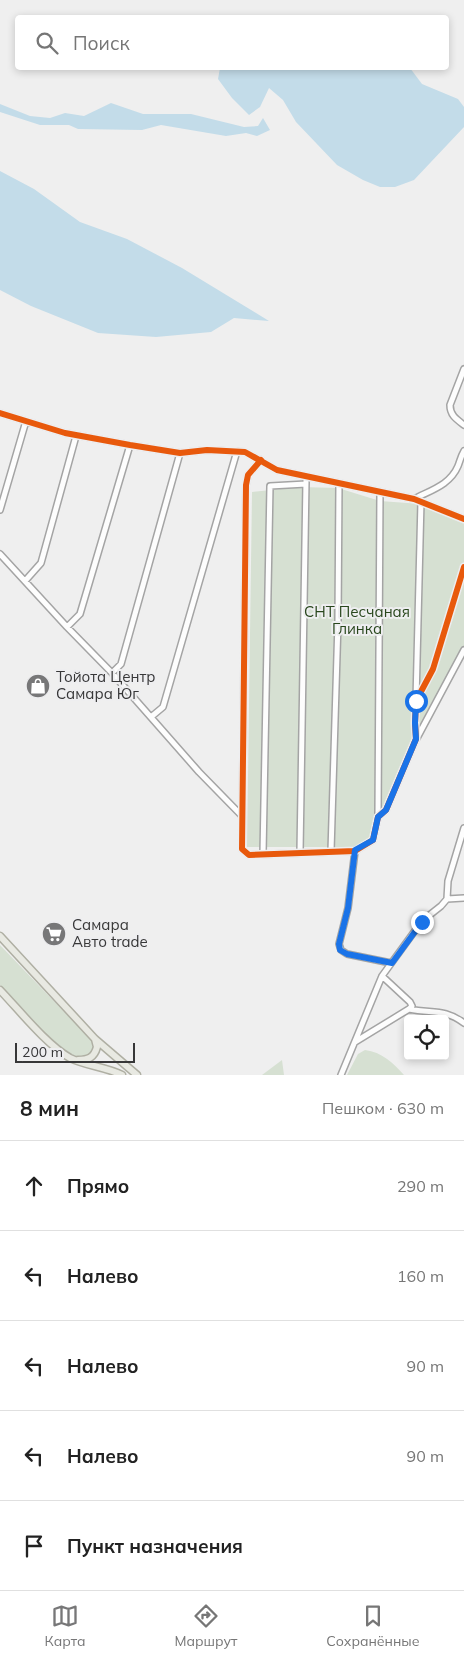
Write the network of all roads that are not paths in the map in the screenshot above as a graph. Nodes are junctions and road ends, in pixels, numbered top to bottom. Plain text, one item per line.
1 (464, 369) edge
2 (0, 413) edge
3 (26, 421) junction
4 (464, 426) edge
5 (76, 436) junction
6 (130, 445) junction
7 (236, 451) junction
8 (464, 451) edge
9 (180, 453) junction
10 (261, 460) junction
11 (306, 476) junction
12 (339, 483) junction
13 (306, 484) junction
14 (380, 492) junction
15 (414, 499) junction
16 (421, 501) junction
17 (0, 510) edge
18 (464, 519) edge
19 (0, 554) edge
20 (464, 567) edge
21 (25, 581) junction
22 (66, 627) junction
23 (464, 650) edge
24 (112, 674) junction
25 (416, 701) junction
26 (151, 717) junction
27 (416, 739) junction
28 (242, 816) junction
29 (378, 817) junction
30 (464, 828) edge
31 (355, 850) junction
32 (331, 851) junction
33 (300, 852) junction
34 (264, 854) junction
35 (464, 898) edge
36 (447, 899) junction
37 (0, 936) edge
38 (392, 963) junction
39 (382, 976) junction
40 (0, 990) edge
41 (409, 1009) junction
42 (464, 1023) edge
43 (95, 1039) junction
44 (355, 1042) junction
45 (76, 1060) junction
46 (122, 1075) edge
47 (137, 1075) edge
48 (341, 1075) edge

1 - 4 street
2 - 3 street
3 - 5 street
3 - 17 street
5 - 6 street
5 - 21 street
6 - 9 street
6 - 22 street
7 - 9 street
7 - 10 street
7 - 26 street
8 - 15 street
9 - 24 street
10 - 11 street
10 - 28 street
11 - 12 street
11 - 13 street
12 - 14 street
12 - 32 street
13 - 33 street
13 - 34 street
14 - 15 street
14 - 29 street
15 - 16 street
16 - 18 street
16 - 25 street
19 - 21 street
20 - 25 street
21 - 22 street
22 - 24 street
23 - 27 street
24 - 26 street
25 - 27 street
26 - 28 street
27 - 29 street
28 - 34 street
29 - 31 street
30 - 36 street
31 - 32 street
31 - 38 street
32 - 33 street
33 - 34 street
35 - 36 street
36 - 38 street
37 - 43 main road
38 - 39 street
39 - 41 street
39 - 44 street
40 - 45 main road
41 - 42 street
41 - 44 street
43 - 45 main road
43 - 47 main road
44 - 48 street
45 - 46 main road

